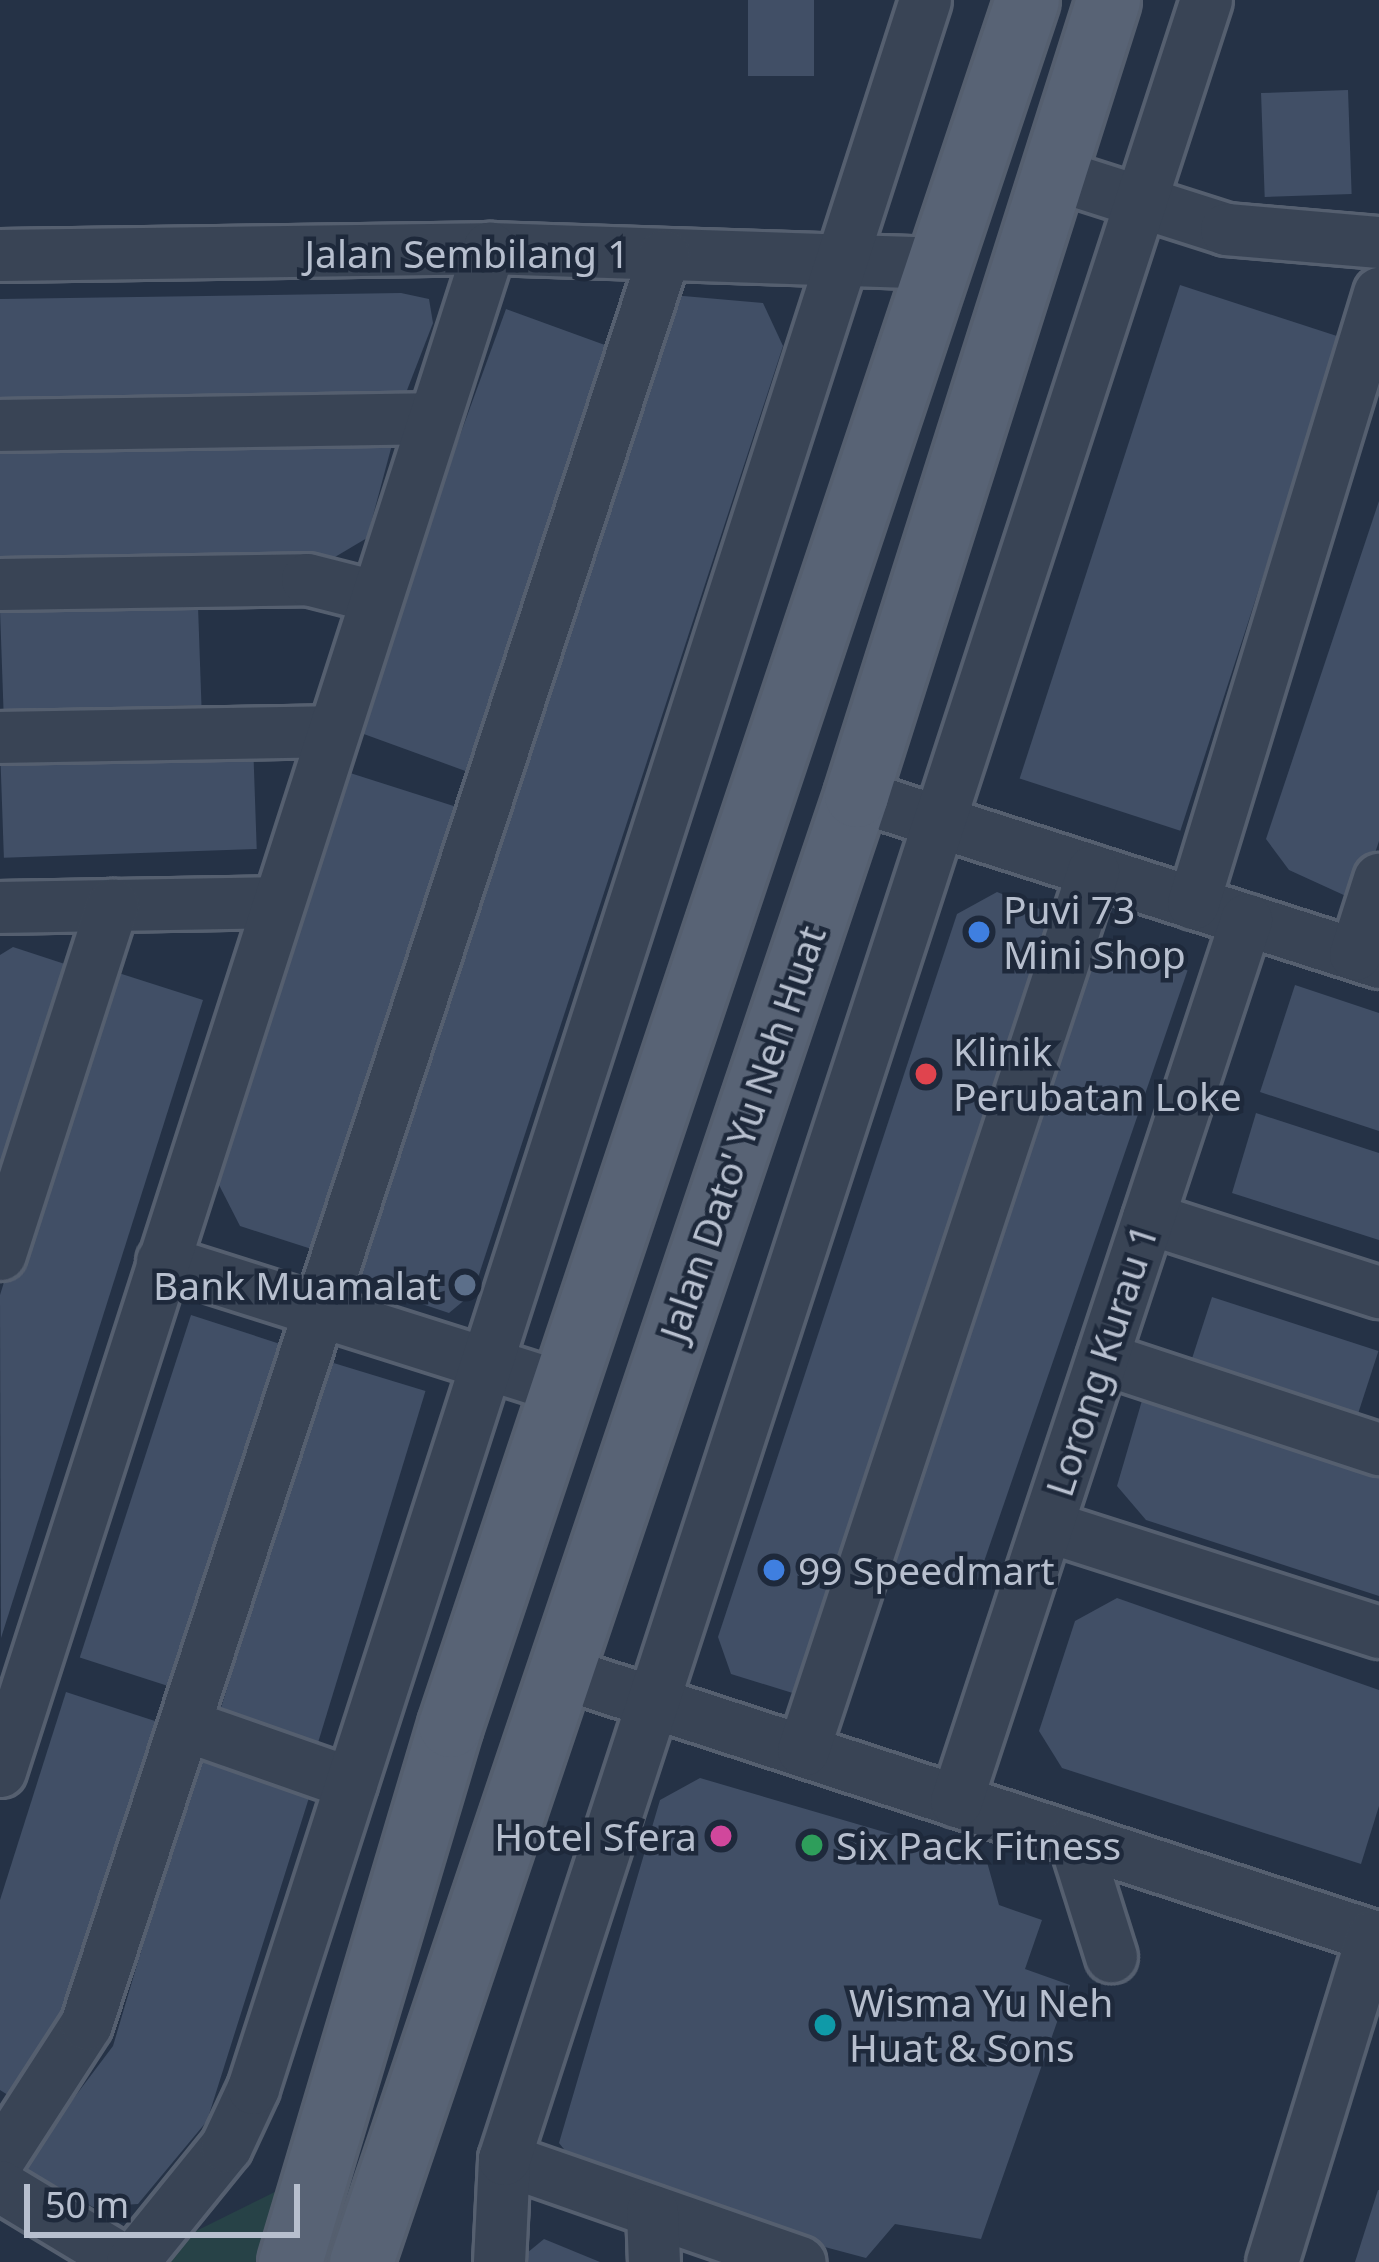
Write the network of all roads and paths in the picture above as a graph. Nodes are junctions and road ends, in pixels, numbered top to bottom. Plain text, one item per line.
1 (925, 0) edge
2 (1027, 0) edge
3 (1108, 0) edge
4 (1206, 0) edge
5 (1057, 175) junction
6 (1135, 204) junction
7 (1379, 242) edge
8 (489, 248) junction
9 (0, 255) edge
10 (664, 255) junction
11 (843, 259) junction
12 (934, 263) junction
13 (1379, 293) edge
14 (433, 418) junction
15 (0, 425) edge
16 (0, 584) edge
17 (374, 596) junction
18 (814, 623) junction
19 (330, 731) junction
20 (0, 737) edge
21 (856, 794) junction
22 (934, 820) junction
23 (1093, 871) junction
24 (1379, 879) edge
25 (275, 902) junction
26 (1193, 903) junction
27 (112, 905) junction
28 (0, 907) edge
29 (1246, 920) junction
30 (1367, 958) edge
31 (1148, 1219) junction
32 (0, 1254) edge
33 (161, 1261) junction
34 (1379, 1292) edge
35 (322, 1312) junction
36 (1102, 1358) junction
37 (487, 1364) junction
38 (560, 1388) junction
39 (1379, 1449) edge
40 (1047, 1526) junction
41 (1379, 1632) edge
42 (560, 1672) junction
43 (646, 1706) junction
44 (185, 1725) junction
45 (802, 1750) junction
46 (0, 1771) edge
47 (351, 1783) junction
48 (956, 1801) junction
49 (1074, 1839) junction
50 (400, 1893) junction
51 (1375, 1937) edge
52 (1111, 1956) dead end
53 (0, 2157) edge
54 (503, 2159) junction
55 (0, 2186) edge
56 (652, 2211) junction
57 (129, 2262) edge
58 (290, 2262) edge
59 (361, 2262) edge
60 (499, 2262) edge
61 (654, 2262) edge
62 (800, 2262) edge
63 (1272, 2262) edge

1 - 11 street
2 - 12 main road
3 - 5 main road, Jalan Dato' Yu Neh Huat
4 - 6 street
5 - 6 street
5 - 21 main road, Jalan Dato' Yu Neh Huat
6 - 7 street
6 - 22 street
8 - 9 street, Jalan Sembilang 1
8 - 10 street, Jalan Sembilang 1
8 - 14 street
10 - 11 street, Jalan Sembilang 1
10 - 35 street
11 - 12 street, Jalan Sembilang 1
11 - 37 street
12 - 18 main road
13 - 26 street
14 - 15 street
14 - 17 street
16 - 17 street
17 - 19 street
18 - 21 main road
18 - 38 main road
19 - 20 street
19 - 25 street
21 - 22 street
21 - 42 main road, Jalan Dato' Yu Neh Huat
22 - 23 street
22 - 43 street
23 - 26 street
23 - 45 street
24 - 30 street
25 - 27 street
25 - 33 street
26 - 29 street
27 - 28 street
27 - 32 street
29 - 30 street
29 - 31 street, Lorong Kurau 1
31 - 34 street
31 - 36 street, Lorong Kurau 1
33 - 35 street
33 - 46 street
35 - 37 street
35 - 44 street
36 - 39 street
36 - 40 street, Lorong Kurau 1
37 - 38 street
37 - 47 street
38 - 50 main road
40 - 41 street
40 - 48 street, Lorong Kurau 1
42 - 43 street
42 - 50 main road
42 - 59 main road, Jalan Dato' Yu Neh Huat
43 - 45 street
43 - 54 street
44 - 47 street
44 - 53 street
45 - 48 street
47 - 57 street
48 - 49 street
49 - 51 street
49 - 52 street
50 - 58 main road
51 - 63 street
54 - 56 street
54 - 60 street
55 - 57 street
56 - 61 street
56 - 62 street

